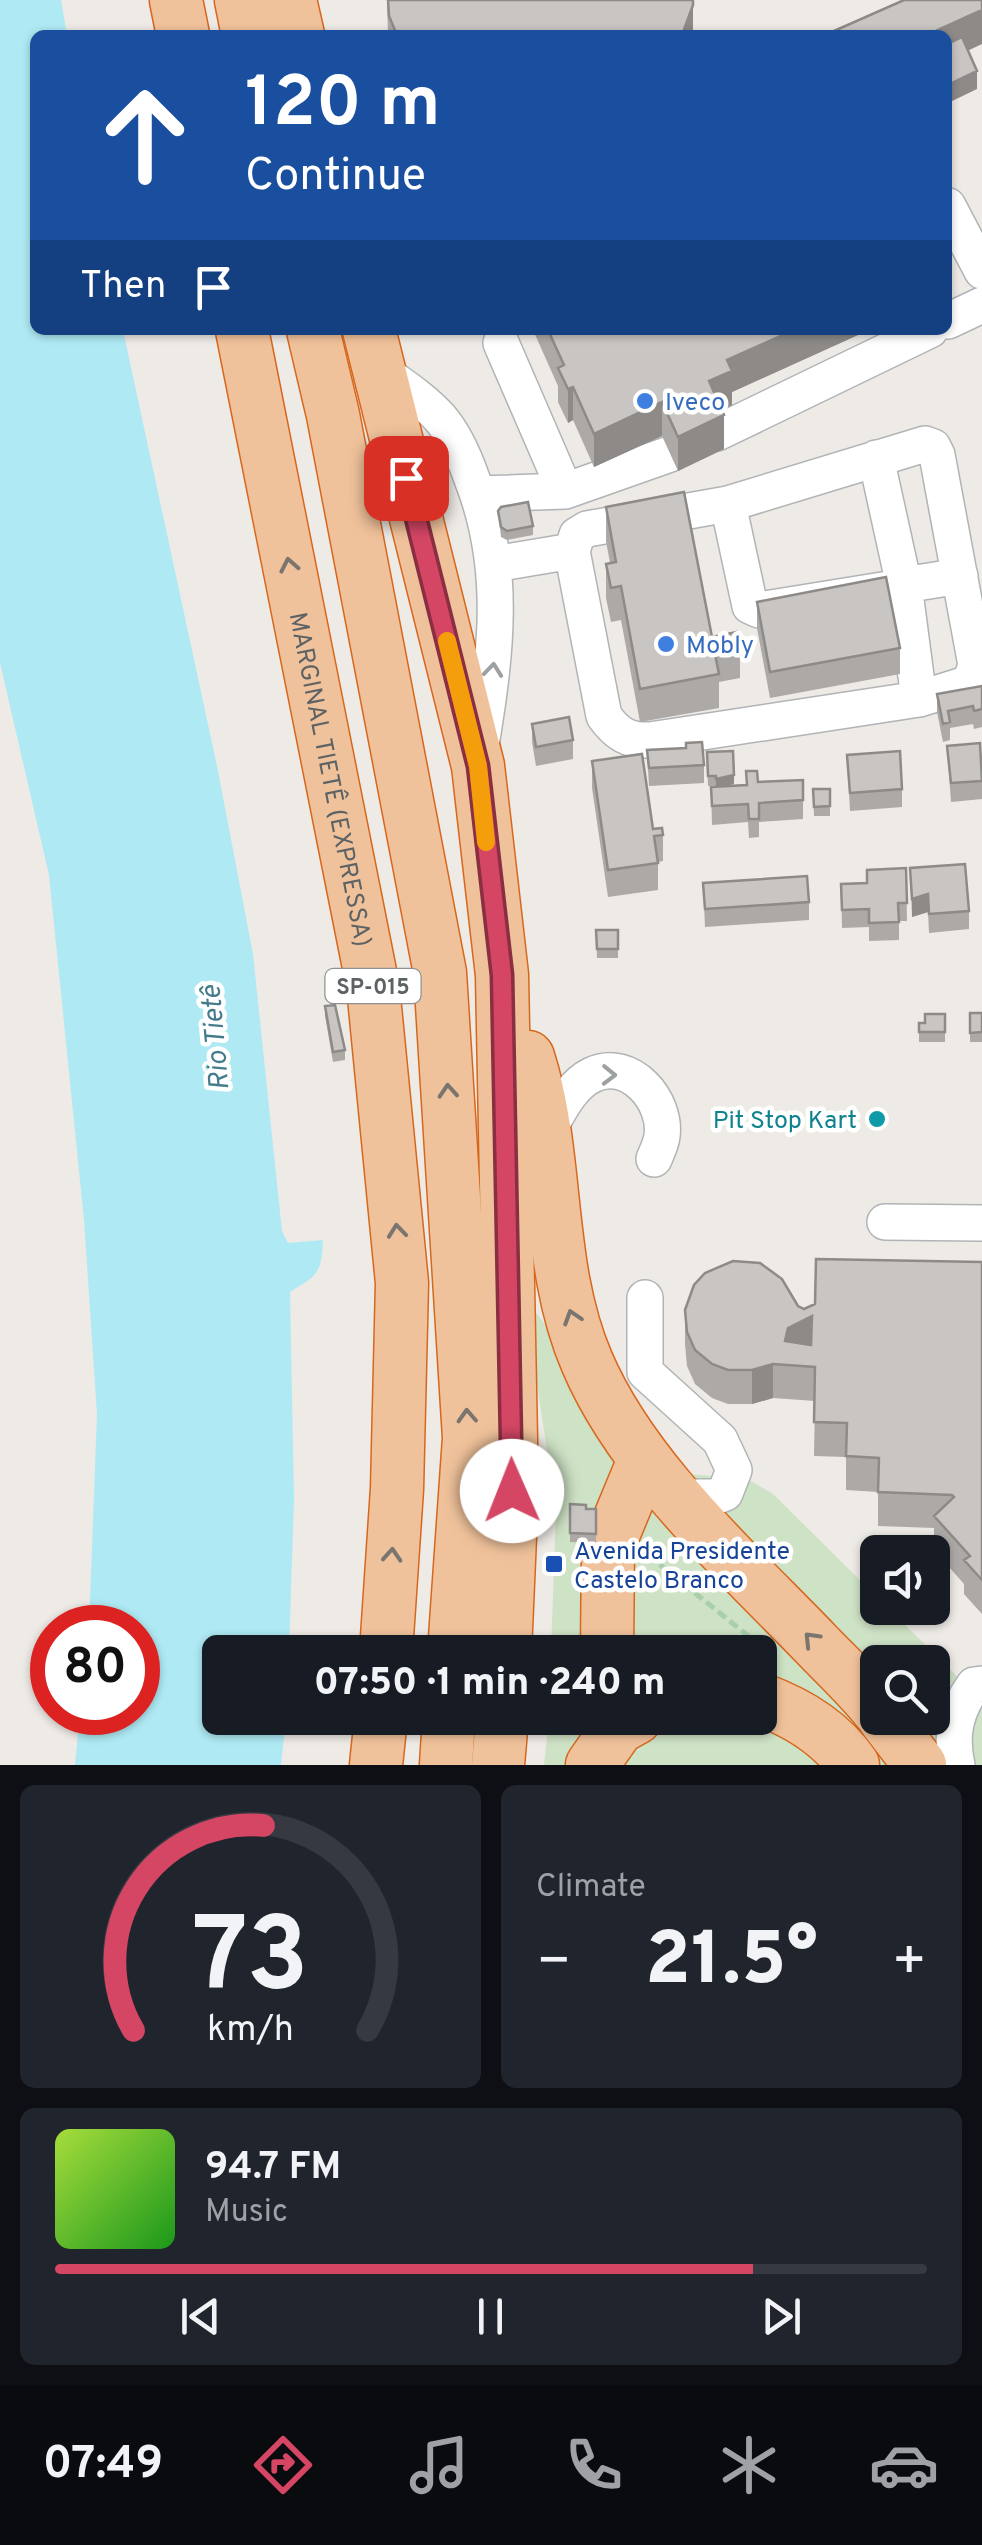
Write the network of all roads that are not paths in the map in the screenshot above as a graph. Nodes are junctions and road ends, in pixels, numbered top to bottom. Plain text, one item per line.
1 (176, 0) edge
2 (240, 0) edge
3 (290, 0) edge
4 (181, 30) edge
5 (247, 30) edge
6 (297, 30) edge
7 (952, 214) edge
8 (982, 272) edge
9 (982, 305) edge
10 (952, 319) edge
11 (243, 335) edge
12 (314, 335) edge
13 (345, 335) edge
14 (920, 335) edge
15 (501, 344) dead end
16 (375, 350) edge
17 (717, 433) edge
18 (670, 454) edge
19 (876, 458) junction
20 (565, 491) junction
21 (478, 494) junction
22 (728, 504) junction
23 (572, 552) junction
24 (494, 564) junction
25 (960, 576) junction
26 (904, 585) junction
27 (918, 700) junction
28 (478, 766) junction
29 (440, 973) junction
30 (502, 975) junction
31 (544, 1137) junction
32 (654, 1159) dead end
33 (885, 1222) dead end
34 (982, 1223) edge
35 (645, 1298) dead end
36 (682, 1483) junction
37 (387, 1635) edge
38 (455, 1635) edge
39 (506, 1635) edge
40 (606, 1635) edge
41 (982, 1684) edge
42 (860, 1689) edge
43 (777, 1691) edge
44 (379, 1735) edge
45 (448, 1735) edge
46 (501, 1735) edge
47 (581, 1735) edge
48 (613, 1735) edge
49 (897, 1735) edge
50 (376, 1765) edge
51 (446, 1765) edge
52 (498, 1765) edge
53 (568, 1765) edge
54 (592, 1765) edge
55 (853, 1765) edge
56 (920, 1765) edge
57 (957, 1765) edge

1 - 4 highway
2 - 5 highway
3 - 6 highway
7 - 8 lane
9 - 10 lane
37 -> 11 highway, MARGINAL TIETÊ (EXPRESSA) / SP-015
12 - 29 highway
13 - 29 highway
14 - 17 lane
15 - 20 lane
16 - 21 lane
16 - 28 highway
18 - 20 lane
19 - 22 lane
19 - 25 lane
19 - 26 lane
20 - 21 lane
21 - 24 lane
22 - 23 lane
22 - 26 lane
23 - 24 lane
23 - 27 lane
28 -> 24 lane
25 - 26 lane
25 - 27 lane
26 - 27 lane
28 - 30 highway
38 -> 29 highway
30 - 31 highway
30 - 39 highway
31 -> 32 lane
36 -> 31 highway
33 - 34 lane
35 - 36 lane
36 - 40 highway
42 -> 36 highway
41 - 57 lane
43 - 55 highway
44 - 50 highway
45 - 51 highway
46 - 52 highway
47 - 53 highway
48 - 54 highway
49 - 56 highway

